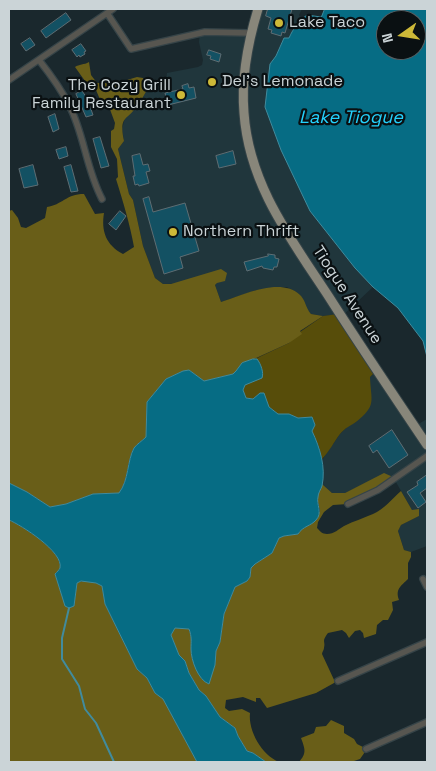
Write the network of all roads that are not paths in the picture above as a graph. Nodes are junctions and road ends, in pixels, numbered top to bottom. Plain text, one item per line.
1 (113, 9) edge
2 (258, 9) edge
3 (107, 13) junction
4 (251, 33) junction
5 (39, 60) junction
6 (9, 80) edge
7 (102, 199) dead end
8 (427, 445) edge
9 (427, 456) edge
10 (348, 504) dead end
11 (423, 579) dead end
12 (427, 587) edge
13 (427, 642) edge
14 (338, 681) dead end
15 (427, 722) edge
16 (366, 749) dead end

1 - 3 street
2 - 4 main road, Tiogue Avenue
3 - 4 street
3 - 5 street
4 - 8 main road, Tiogue Avenue
5 - 6 street
5 - 7 street
9 - 10 street
11 - 12 street
13 - 14 street
15 - 16 street

